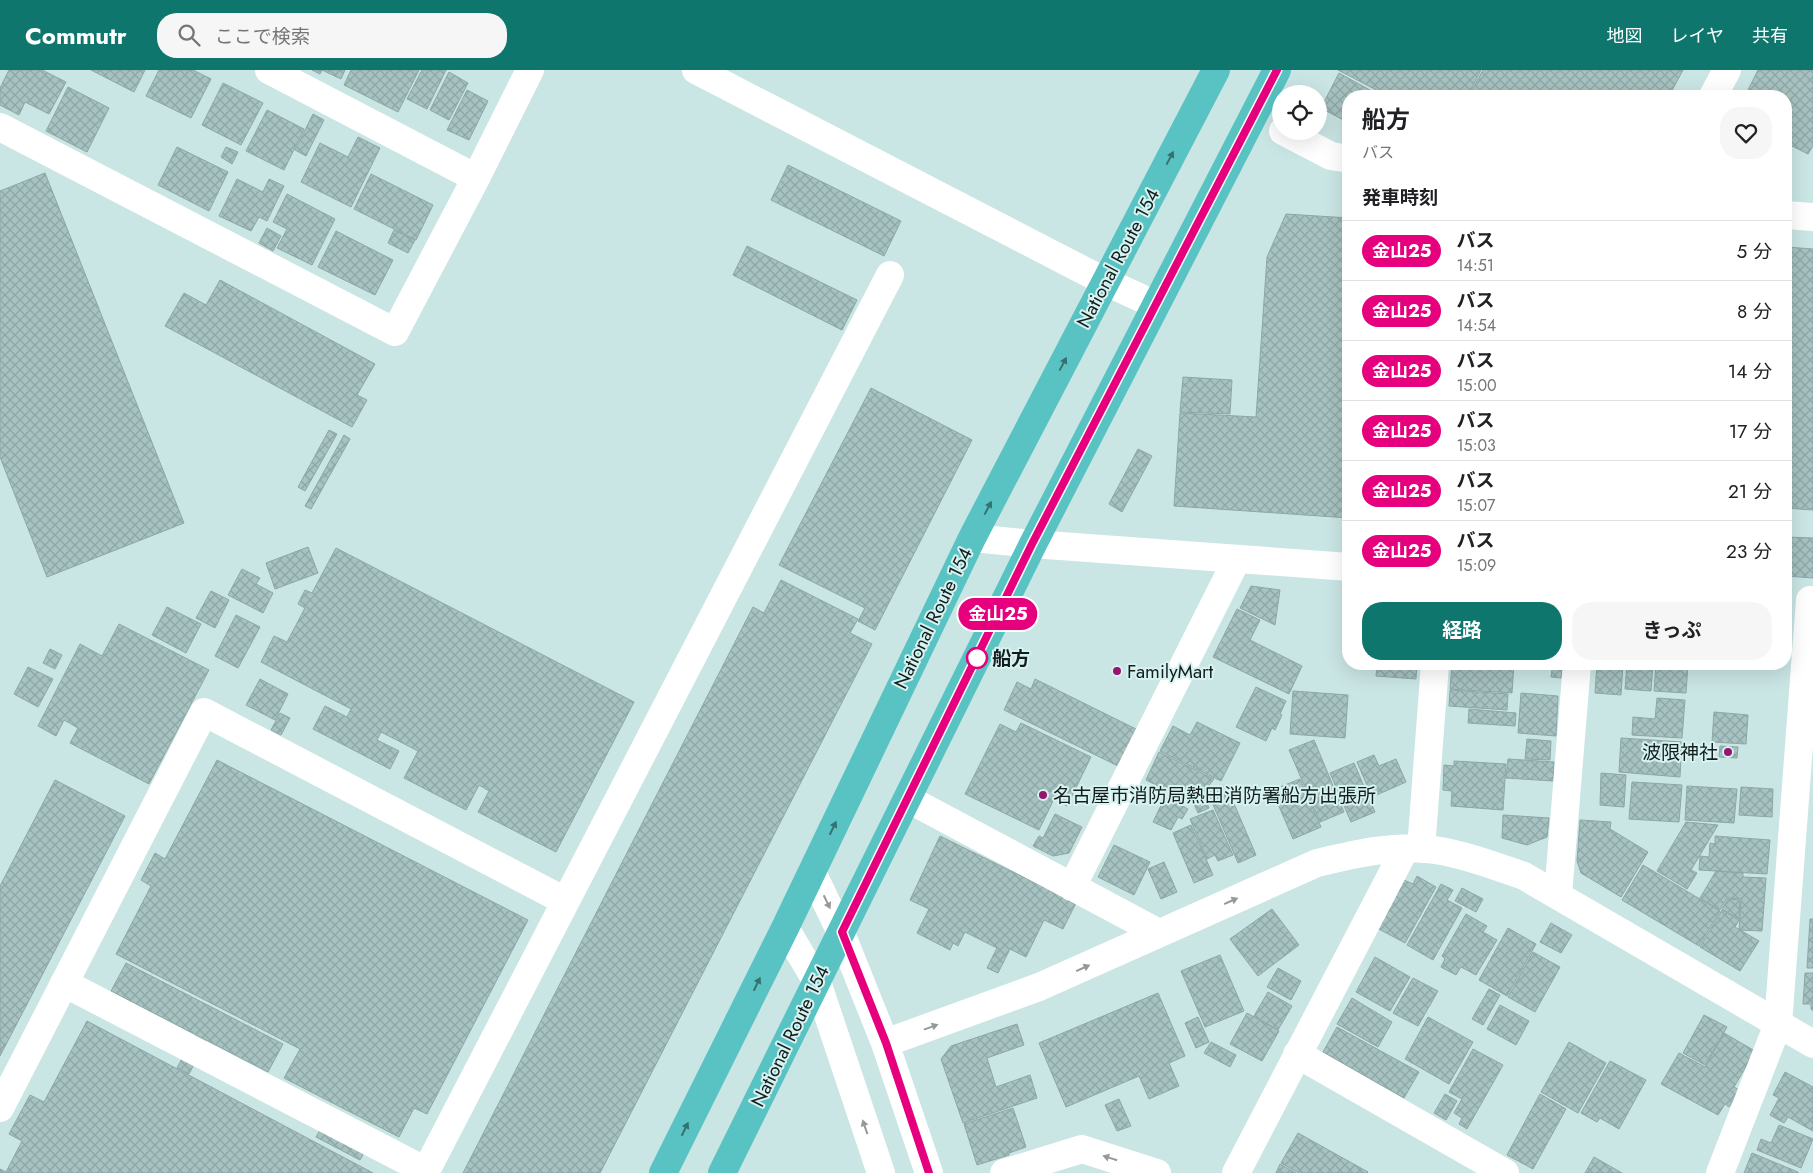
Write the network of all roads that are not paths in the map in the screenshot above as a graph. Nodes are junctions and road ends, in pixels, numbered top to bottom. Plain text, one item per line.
1 (269, 70) edge
2 (530, 70) edge
3 (696, 70) edge
4 (1216, 70) edge
5 (1277, 70) edge
6 (1727, 70) edge
7 (1716, 90) edge
8 (1253, 116) junction
9 (1272, 126) edge
10 (0, 128) edge
11 (1300, 140) edge
12 (1342, 158) edge
13 (476, 178) junction
14 (1792, 215) edge
15 (1813, 217) edge
16 (890, 275) dead end
17 (1106, 282) junction
18 (1156, 305) junction
19 (972, 538) junction
20 (1032, 544) junction
21 (1237, 559) junction
22 (1342, 566) edge
23 (1803, 599) edge
24 (1434, 670) edge
25 (1577, 670) edge
26 (908, 799) junction
27 (1413, 849) junction
28 (812, 872) junction
29 (1072, 887) junction
30 (1558, 895) junction
31 (565, 901) junction
32 (785, 928) junction
33 (842, 932) junction
34 (1159, 933) junction
35 (817, 982) junction
36 (64, 983) junction
37 (1778, 1024) junction
38 (886, 1043) junction
39 (1813, 1044) edge
40 (1297, 1054) junction
41 (0, 1108) edge
42 (425, 1172) edge
43 (663, 1173) edge
44 (722, 1173) edge
45 (881, 1173) edge
46 (929, 1173) edge
47 (1004, 1173) edge
48 (1156, 1173) edge
49 (1236, 1173) edge
50 (1505, 1173) edge
51 (1720, 1173) edge

1 - 13 street
2 - 13 street
3 - 17 street
17 -> 4 highway, National Route 154
5 - 8 highway, National Route 154
6 - 7 street
8 - 9 street
8 - 18 highway, National Route 154
10 - 13 street
11 - 12 street
14 - 15 street
16 - 31 street
17 - 18 street
19 -> 17 highway, National Route 154
18 - 20 highway, National Route 154
19 - 20 street
28 -> 19 highway, National Route 154
20 - 21 street
20 - 26 highway, National Route 154
21 - 22 street
21 - 29 street
23 - 37 street
24 - 27 street
25 - 30 street
26 - 29 street
26 - 33 highway, National Route 154
27 - 30 street
34 -> 27 street
27 - 40 street
28 - 32 highway, National Route 154
28 -> 33 street
29 - 34 street
30 - 37 street
31 - 36 street
31 - 42 street
32 - 35 street
43 -> 32 highway, National Route 154
33 - 35 highway, National Route 154
33 - 38 street
38 -> 34 street
35 - 44 highway, National Route 154
45 -> 35 street
36 - 41 street
36 - 42 street
37 - 39 street
37 - 51 street
38 - 46 street
40 - 49 street
40 - 50 street
48 -> 47 street

